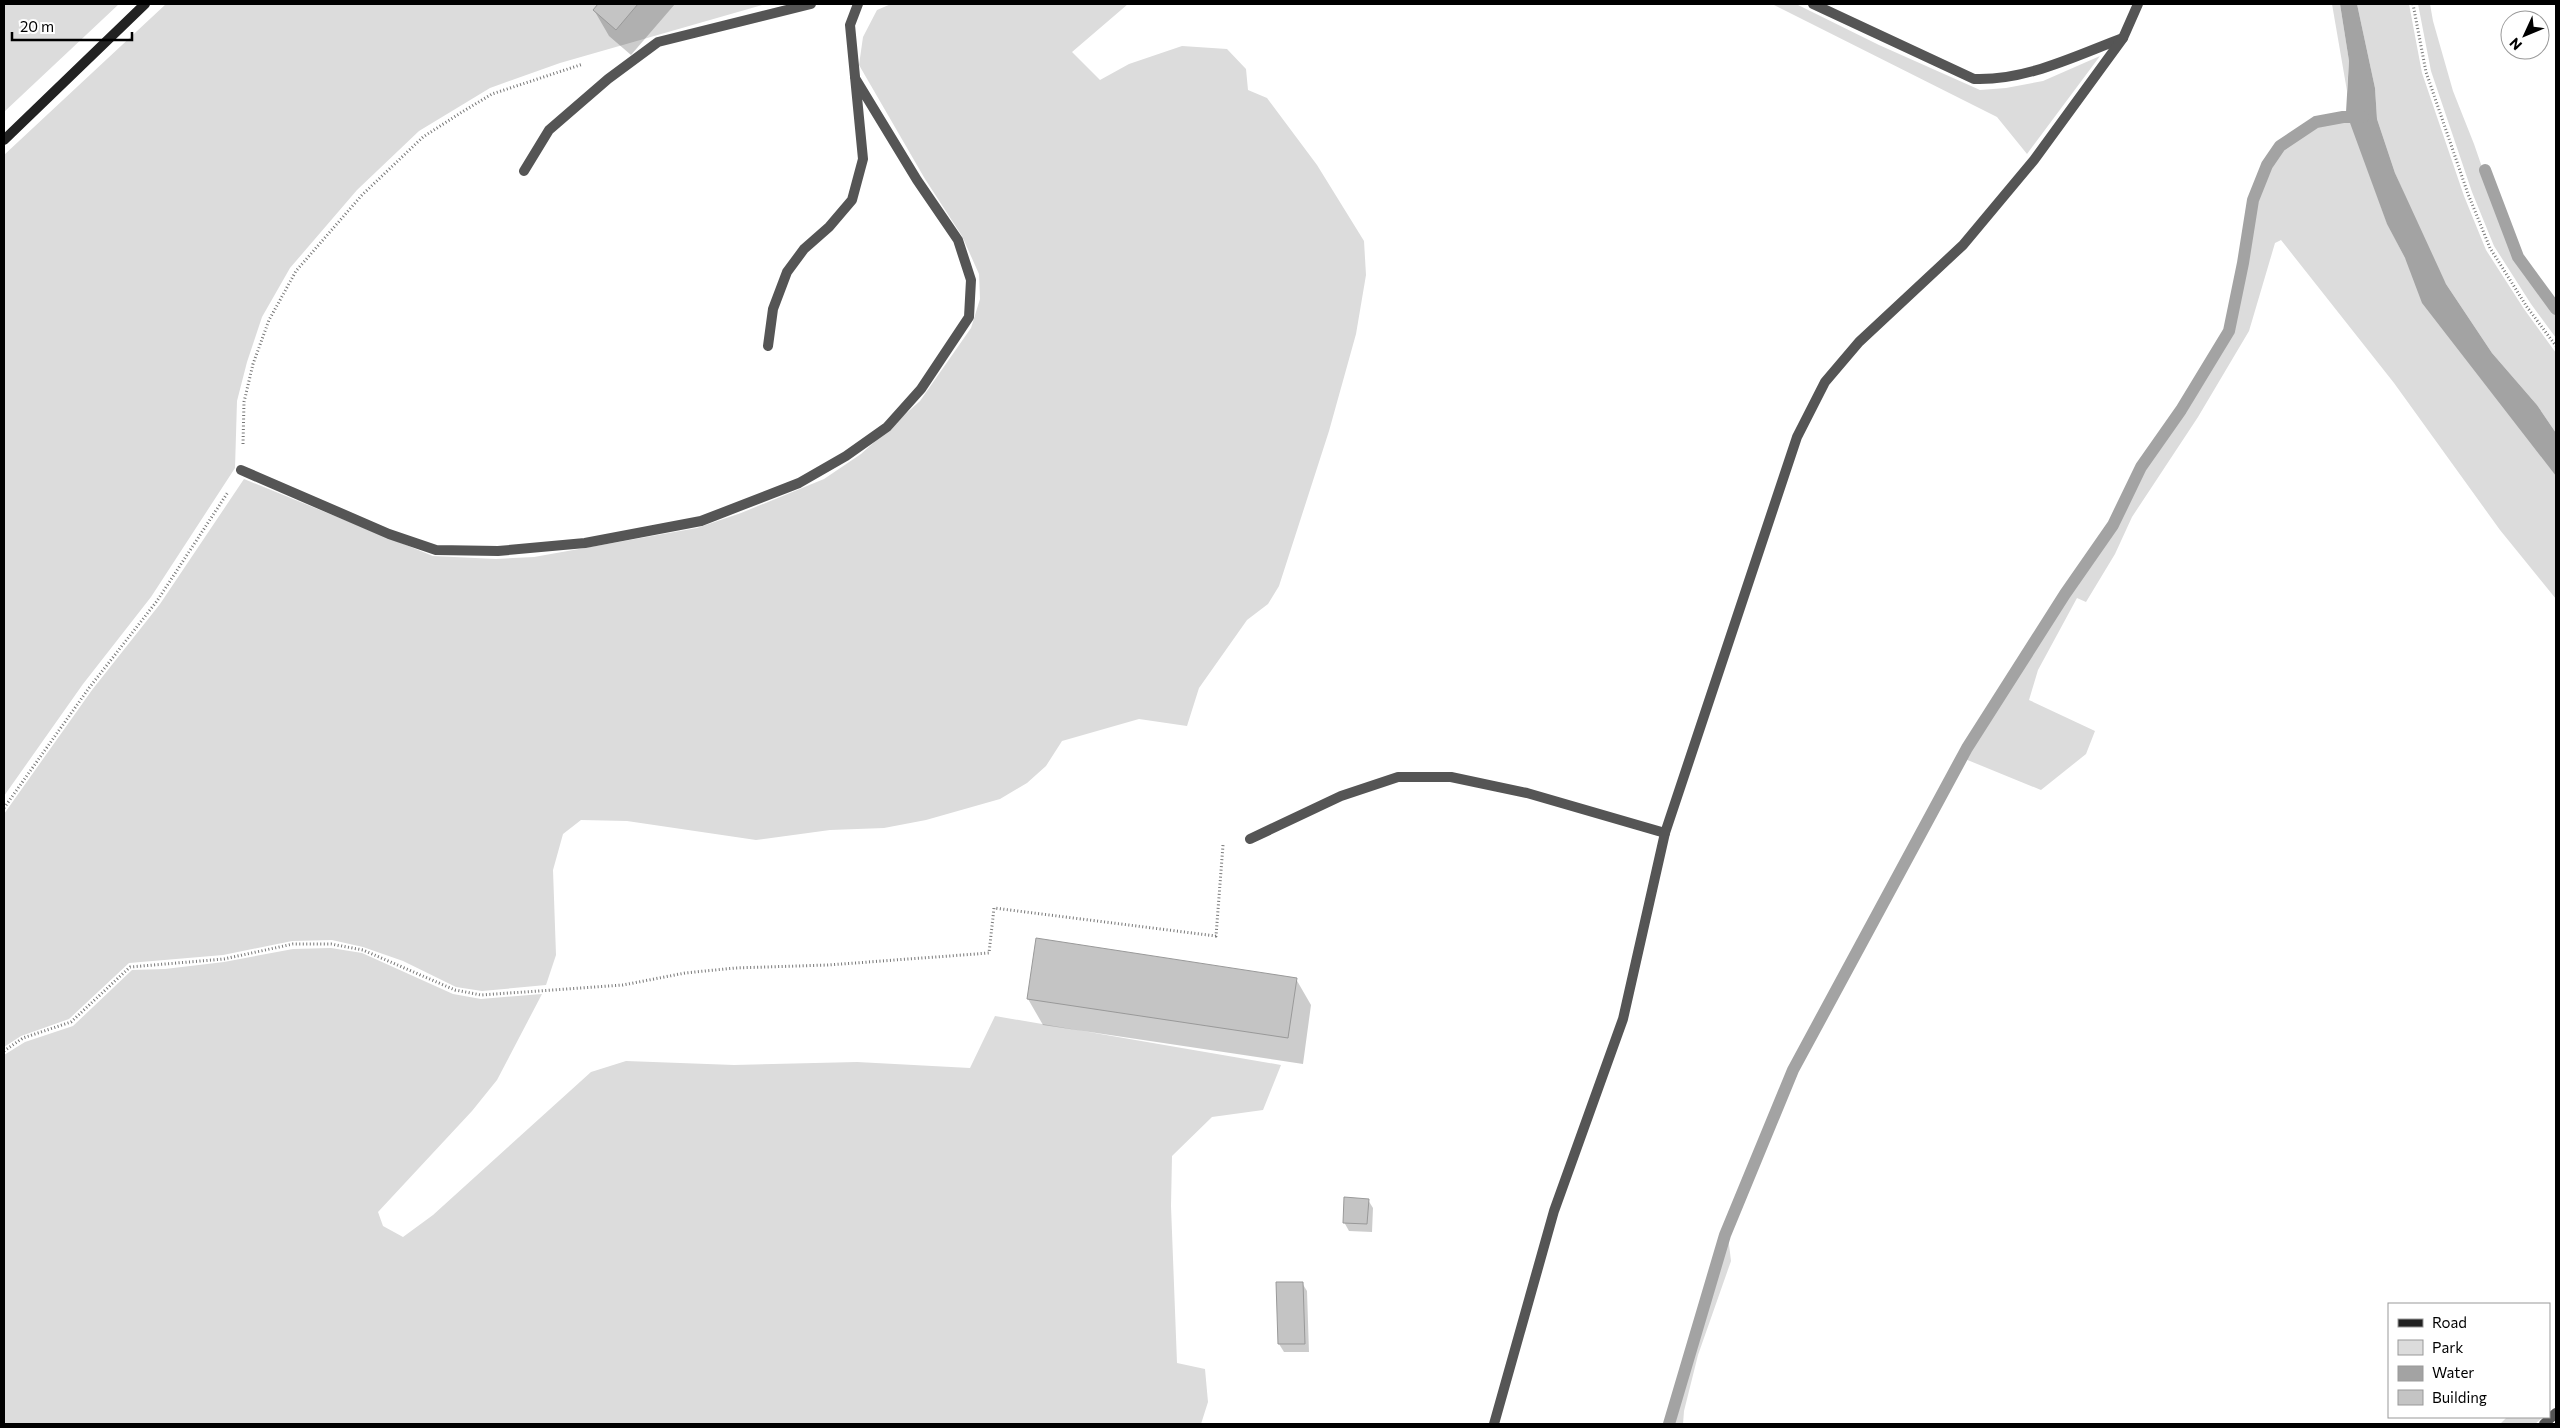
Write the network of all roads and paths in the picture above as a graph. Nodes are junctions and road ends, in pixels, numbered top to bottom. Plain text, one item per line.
1 (145, 4) edge
2 (811, 4) edge
3 (858, 4) edge
4 (1813, 4) edge
5 (2138, 4) edge
6 (2413, 4) edge
7 (2123, 38) junction
8 (591, 62) dead end
9 (855, 78) junction
10 (4, 140) edge
11 (524, 170) dead end
12 (768, 346) dead end
13 (2556, 346) edge
14 (241, 470) junction
15 (4, 808) edge
16 (1665, 833) junction
17 (1250, 839) joint
18 (4, 1050) edge
19 (2556, 1413) edge
20 (1494, 1424) edge
21 (2544, 1424) edge

1 - 10 main road
2 - 11 street
3 - 9 street
4 - 7 street
5 - 7 street
6 - 13 path
7 - 16 street
8 - 14 path
9 - 12 street
9 - 14 street
14 - 15 path
16 - 17 street
16 - 20 street
17 - 18 path
19 - 21 street

